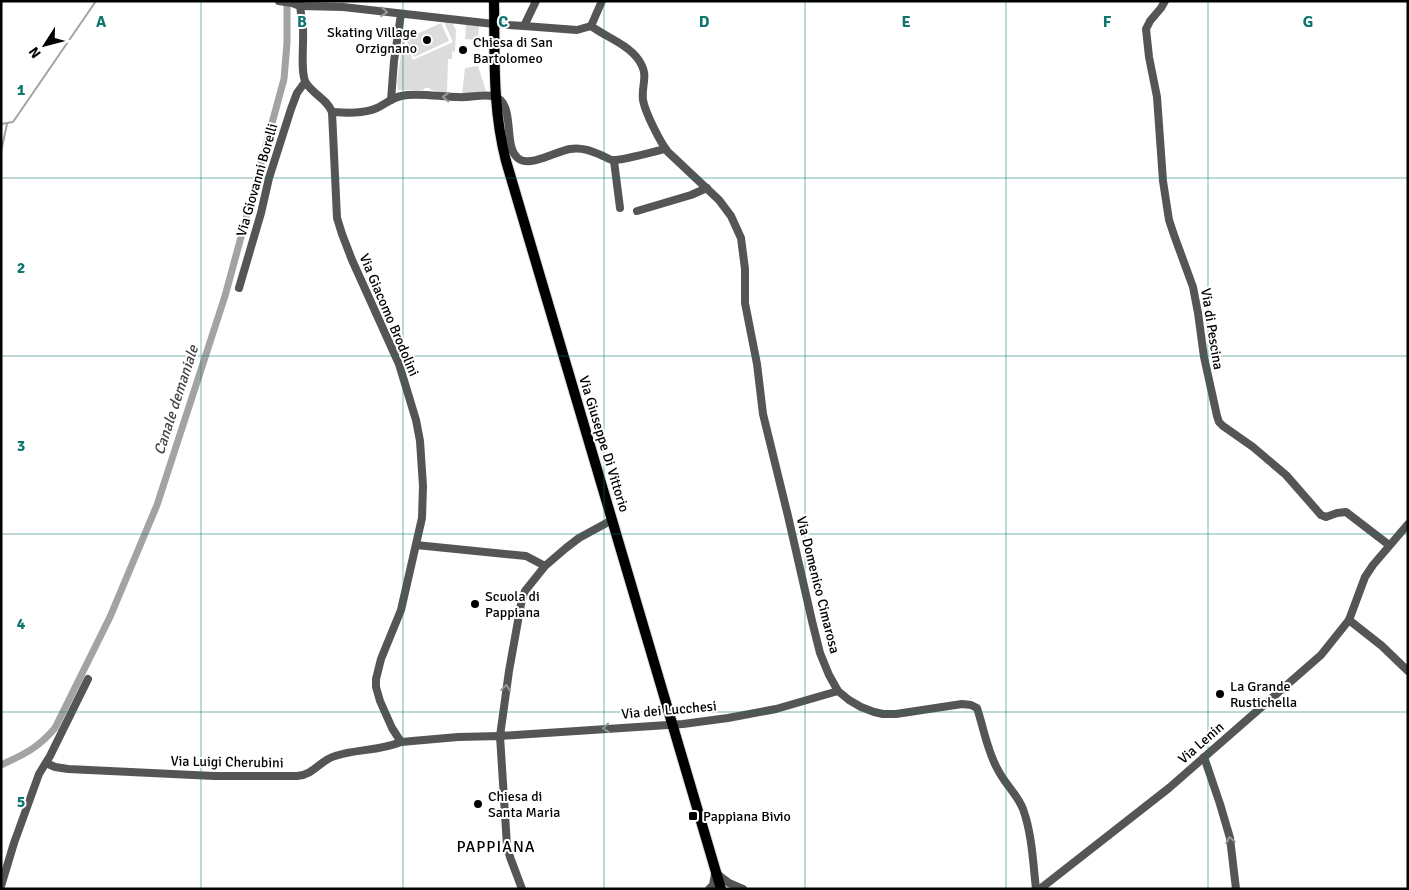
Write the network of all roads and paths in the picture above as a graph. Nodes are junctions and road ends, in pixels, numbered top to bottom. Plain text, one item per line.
1 (279, 1) edge
2 (494, 1) edge
3 (536, 1) edge
4 (602, 1) edge
5 (1165, 2) edge
6 (297, 3) edge
7 (400, 14) junction
8 (494, 24) junction
9 (524, 26) junction
10 (591, 26) junction
11 (305, 82) junction
12 (495, 96) junction
13 (392, 100) junction
14 (332, 112) junction
15 (665, 148) junction
16 (614, 161) junction
17 (707, 188) junction
18 (620, 208) dead end
19 (637, 211) dead end
20 (239, 288) dead end
21 (612, 520) junction
22 (1408, 524) edge
23 (1389, 545) junction
24 (416, 546) junction
25 (545, 566) junction
26 (1349, 620) junction
27 (1408, 671) edge
28 (88, 679) dead end
29 (838, 691) junction
30 (672, 724) junction
31 (500, 736) junction
32 (400, 742) junction
33 (1204, 757) junction
34 (46, 763) junction
35 (716, 872) junction
36 (1, 886) edge
37 (522, 889) edge
38 (710, 889) edge
39 (721, 889) edge
40 (743, 889) edge
41 (1036, 889) edge
42 (1040, 889) edge
43 (1236, 889) edge

1 - 6 street
2 - 8 main road, Via Giuseppe Di Vittorio
3 - 9 street
4 - 10 street
5 - 23 street, Via di Pescina
6 -> 7 street
6 - 11 street
7 - 8 street
7 - 13 street
8 - 9 street
8 - 12 main road, Via Giuseppe Di Vittorio
9 - 10 street
10 - 15 street, Via Domenico Cimarosa
11 - 14 street
11 - 20 street, Via Giovanni Borelli
12 -> 13 street
12 - 16 street
12 - 21 main road, Via Giuseppe Di Vittorio
13 - 14 street
14 - 24 street, Via Giacomo Brodolini
15 - 16 street
15 - 17 street, Via Domenico Cimarosa
16 - 18 street
17 - 19 street
17 - 29 street, Via Domenico Cimarosa
21 - 25 street
21 - 30 main road, Via Giuseppe Di Vittorio
22 - 23 street, Via Lenin
23 - 26 street, Via Lenin
24 - 25 street
24 - 32 street, Via Giacomo Brodolini
31 -> 25 street
26 - 27 street
26 - 33 street, Via Lenin
28 - 34 street
29 - 30 street, Via dei Lucchesi
29 - 41 street, Via Domenico Cimarosa
30 -> 31 street, Via dei Lucchesi
30 - 35 main road, Via Giuseppe Di Vittorio
31 - 32 street
31 - 37 street
32 - 34 street, Via Luigi Cherubini
33 - 42 street, Via Lenin
43 -> 33 street
34 - 36 street
35 - 38 street
35 - 39 main road, Via Giuseppe Di Vittorio
35 - 40 street

